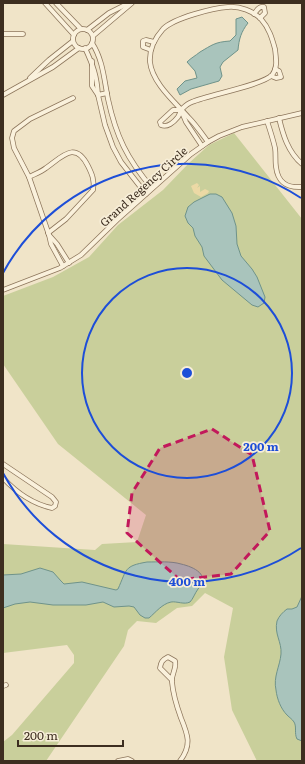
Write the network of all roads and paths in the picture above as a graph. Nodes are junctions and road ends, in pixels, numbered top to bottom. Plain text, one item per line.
1 (45, 3) edge
2 (56, 3) edge
3 (129, 3) edge
4 (132, 3) edge
5 (254, 14) junction
6 (260, 18) junction
7 (81, 29) junction
8 (87, 30) junction
9 (3, 34) edge
10 (23, 34) dead end
11 (74, 35) junction
12 (93, 36) junction
13 (73, 41) junction
14 (154, 42) junction
15 (92, 43) junction
16 (79, 48) junction
17 (85, 48) junction
18 (151, 50) junction
19 (100, 58) junction
20 (92, 61) junction
21 (275, 69) junction
22 (271, 76) junction
23 (26, 82) junction
24 (107, 93) junction
25 (3, 95) edge
26 (98, 95) junction
27 (73, 98) dead end
28 (180, 110) junction
29 (302, 113) edge
30 (279, 118) junction
31 (267, 121) junction
32 (208, 142) junction
33 (202, 146) junction
34 (302, 164) edge
35 (29, 177) junction
36 (302, 187) edge
37 (152, 188) junction
38 (146, 194) junction
39 (49, 234) junction
40 (69, 263) junction
41 (63, 266) junction
42 (3, 290) edge
43 (3, 464) edge
44 (3, 478) edge
45 (172, 680) junction
46 (118, 761) edge
47 (132, 761) edge
48 (180, 761) edge

1 - 11 street
2 - 7 street
3 - 8 street
4 - 12 street
5 - 6 street
5 - 6 street
5 - 14 street
6 - 21 street
7 - 8 street
7 - 11 street
8 - 12 street
9 - 10 street
11 - 13 street
12 - 15 street
13 - 16 street
13 - 23 street
14 - 18 street
14 - 18 street
15 - 17 street
15 - 19 street
16 - 17 street
16 - 23 street
17 - 20 street
18 - 28 street
19 - 20 street
19 - 24 street
20 - 26 street
21 - 22 street
21 - 22 street
22 - 28 street
23 - 25 street
24 - 26 street
24 - 37 street
26 - 38 street
27 - 35 street
28 - 28 street
28 - 32 street
28 - 33 street
29 - 30 street, Grand Regency Circle
30 - 31 street, Grand Regency Circle
30 - 34 street
31 - 32 street, Grand Regency Circle
31 - 36 street
32 - 33 street, Grand Regency Circle
33 - 37 street, Grand Regency Circle
35 - 39 street
35 - 39 street
37 - 38 street, Grand Regency Circle
38 - 40 street, Grand Regency Circle
39 - 40 street
39 - 41 street
40 - 41 street, Grand Regency Circle
41 - 42 street, Grand Regency Circle
43 - 44 street
45 - 45 street
45 - 48 street
46 - 47 street

